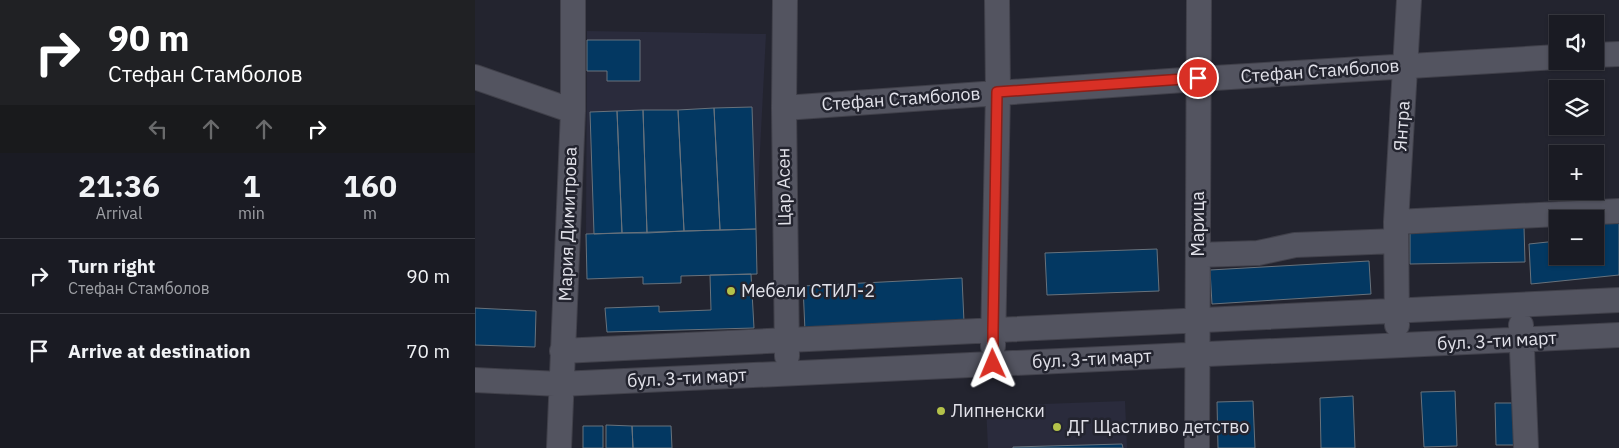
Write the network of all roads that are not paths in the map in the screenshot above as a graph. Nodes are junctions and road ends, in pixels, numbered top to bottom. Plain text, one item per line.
1 (573, 0) edge
2 (785, 0) edge
3 (997, 0) edge
4 (1199, 0) edge
5 (1409, 0) edge
6 (1619, 54) edge
7 (1604, 55) edge
8 (1549, 57) edge
9 (1406, 66) junction
10 (475, 77) edge
11 (1198, 78) junction
12 (997, 92) junction
13 (784, 108) junction
14 (573, 111) junction
15 (1619, 211) edge
16 (1396, 232) junction
17 (1198, 255) junction
18 (1619, 300) edge
19 (1520, 304) junction
20 (1396, 311) junction
21 (1197, 321) junction
22 (993, 330) junction
23 (1619, 335) edge
24 (786, 340) junction
25 (1521, 340) junction
26 (1398, 345) junction
27 (563, 351) junction
28 (1197, 354) junction
29 (993, 364) junction
30 (787, 373) junction
31 (475, 380) edge
32 (561, 384) junction
33 (559, 448) edge
34 (1197, 448) edge
35 (1526, 448) edge

1 - 14 street, Мария Димитрова
2 - 13 street, Цар Асен
3 - 12 street
4 - 11 street, Марица
5 - 9 street, Янтра
6 - 7 street
8 - 9 street, Стефан Стамболов
9 - 11 street, Стефан Стамболов
9 - 16 street, Янтра
10 - 14 street
11 - 12 street, Стефан Стамболов
11 - 17 street, Марица
12 - 13 street, Стефан Стамболов
12 - 22 street
13 - 24 street, Цар Асен
14 - 27 street, Мария Димитрова
15 - 16 street
16 - 17 street
16 - 20 street, Янтра
17 - 21 street, Марица
18 - 19 street
19 - 20 street
19 - 25 street
20 - 21 street
20 - 26 street, Янтра
21 - 22 street
21 - 28 street, Марица
22 - 24 street
22 - 29 street
23 - 25 street, бул. 3-ти март
24 - 27 street
24 - 30 street, Цар Асен
25 - 26 street, бул. 3-ти март
25 - 35 street
26 - 28 street, бул. 3-ти март
27 - 32 street, Мария Димитрова
28 - 29 street, бул. 3-ти март
28 - 34 street, Марица
29 - 30 street, бул. 3-ти март
30 - 32 street, бул. 3-ти март
31 - 32 street, бул. 3-ти март
32 - 33 street, Мария Димитрова

